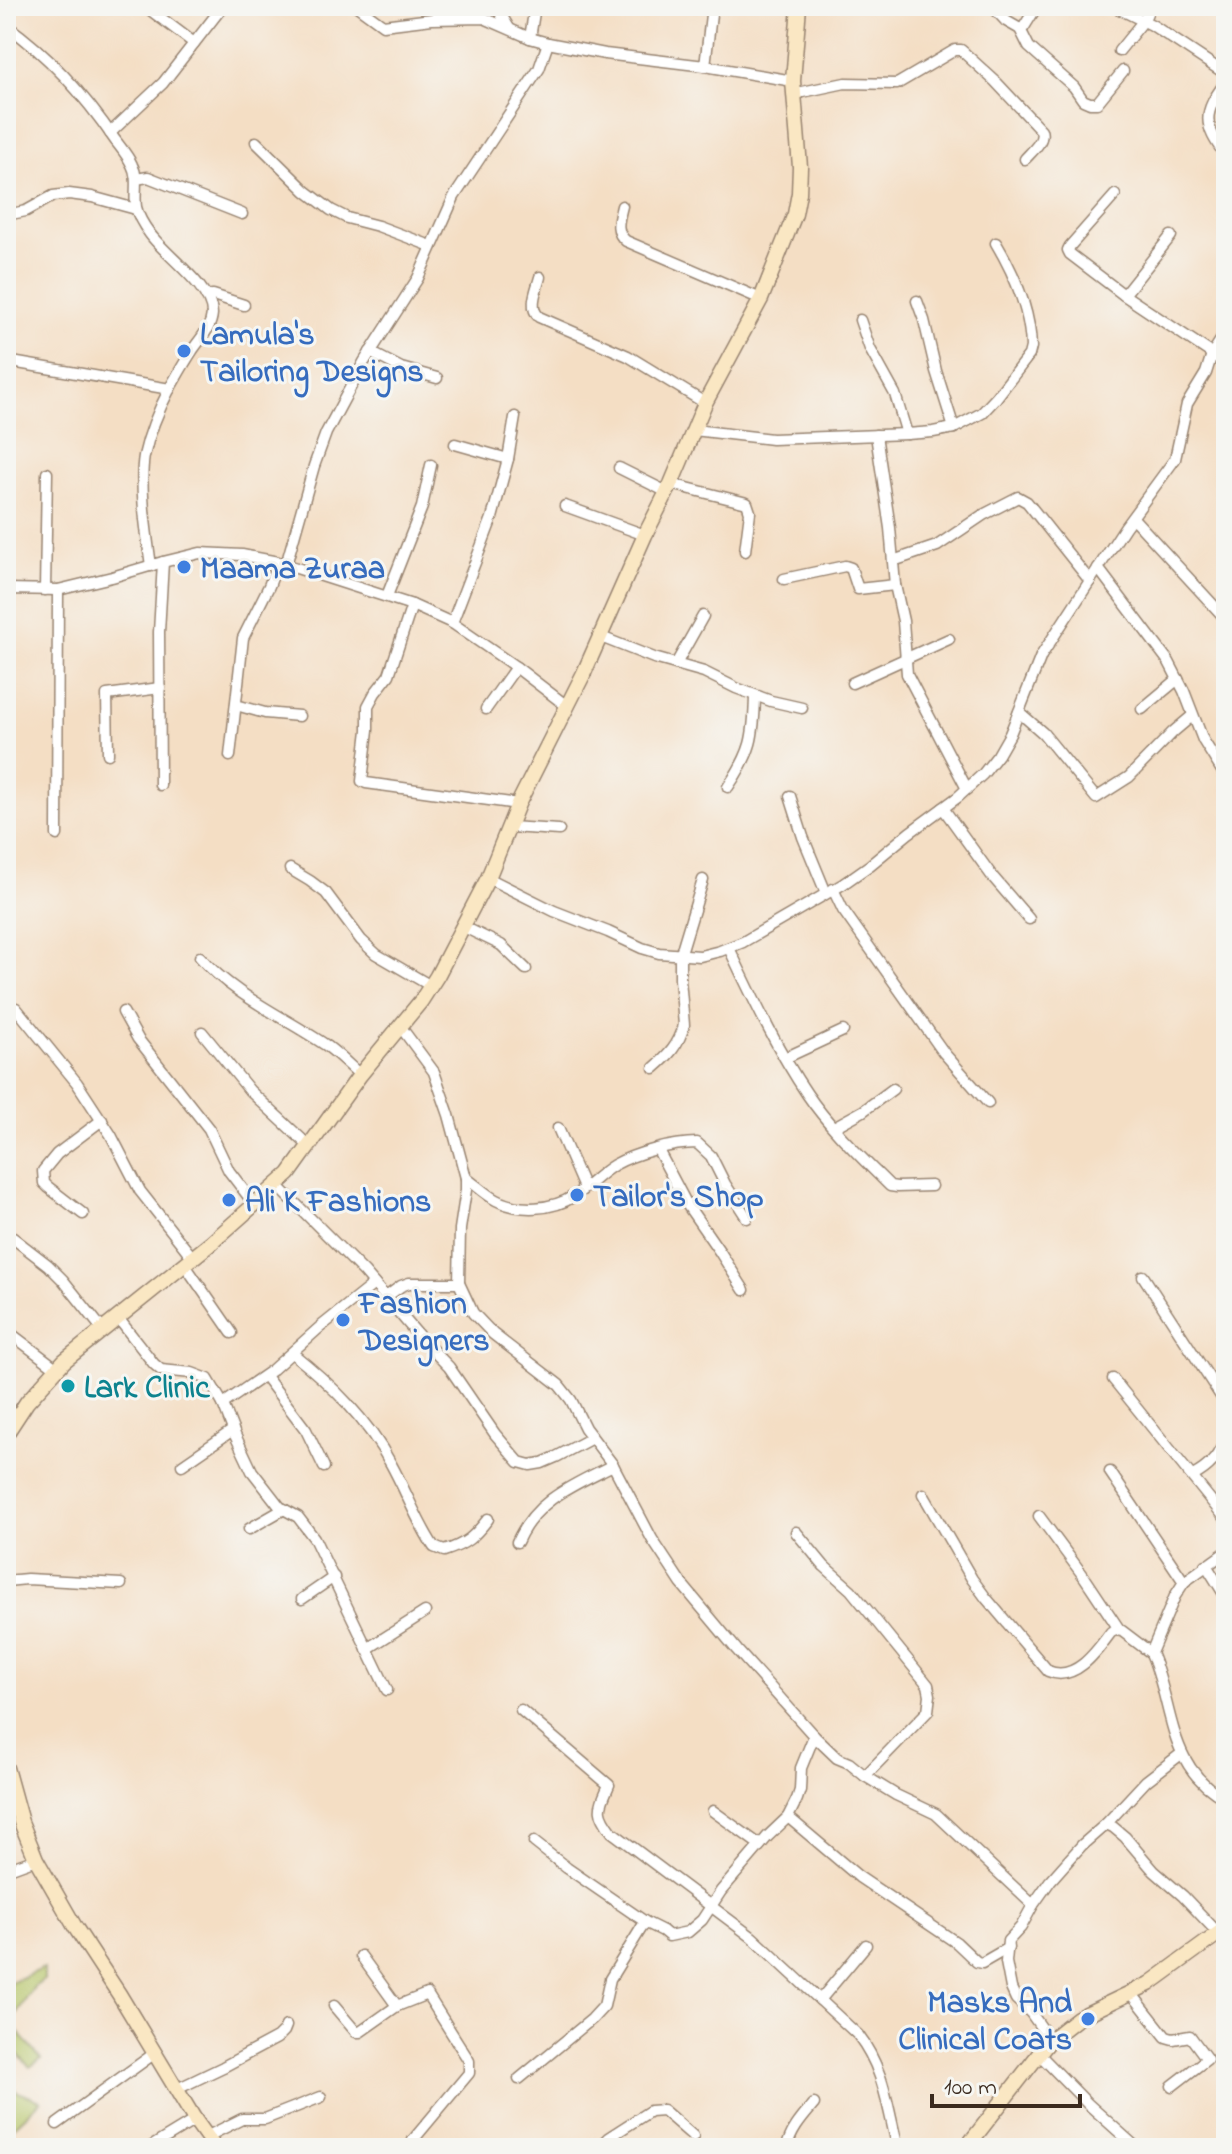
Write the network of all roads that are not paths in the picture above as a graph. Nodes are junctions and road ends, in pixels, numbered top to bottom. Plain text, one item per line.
1 (145, 6) edge
2 (223, 6) edge
3 (357, 6) edge
4 (496, 6) edge
5 (535, 6) edge
6 (712, 6) edge
7 (799, 6) edge
8 (992, 6) edge
9 (1037, 6) edge
10 (1113, 6) edge
11 (1150, 6) edge
12 (1144, 20) junction
13 (6, 25) edge
14 (509, 29) junction
15 (1020, 29) junction
16 (530, 38) junction
17 (194, 43) junction
18 (548, 43) junction
19 (1119, 51) dead end
20 (705, 66) junction
21 (1123, 71) dead end
22 (1226, 74) edge
23 (1226, 82) edge
24 (793, 87) junction
25 (110, 133) junction
26 (256, 142) dead end
27 (1226, 156) edge
28 (1025, 159) dead end
29 (136, 179) junction
30 (1115, 195) dead end
31 (622, 206) dead end
32 (136, 209) junction
33 (242, 214) dead end
34 (6, 215) edge
35 (1171, 236) dead end
36 (996, 243) dead end
37 (431, 246) junction
38 (540, 277) dead end
39 (1124, 295) junction
40 (206, 296) junction
41 (761, 299) junction
42 (917, 301) dead end
43 (244, 305) dead end
44 (860, 320) dead end
45 (1226, 332) edge
46 (370, 352) junction
47 (1212, 354) junction
48 (6, 361) edge
49 (1226, 363) edge
50 (437, 378) dead end
51 (170, 389) junction
52 (705, 403) junction
53 (515, 417) dead end
54 (954, 428) junction
55 (694, 430) junction
56 (907, 434) junction
57 (876, 435) junction
58 (455, 444) dead end
59 (508, 459) junction
60 (431, 465) dead end
61 (619, 468) dead end
62 (47, 473) dead end
63 (669, 488) junction
64 (565, 506) dead end
65 (1133, 518) junction
66 (645, 535) junction
67 (745, 551) dead end
68 (893, 561) junction
69 (163, 562) junction
70 (282, 564) junction
71 (151, 566) junction
72 (1098, 568) junction
73 (784, 579) dead end
74 (1090, 581) junction
75 (895, 585) junction
76 (6, 589) edge
77 (45, 590) junction
78 (58, 590) junction
79 (387, 596) junction
80 (412, 605) junction
81 (703, 616) dead end
82 (1226, 619) edge
83 (452, 623) junction
84 (601, 637) junction
85 (949, 639) dead end
86 (907, 657) junction
87 (676, 664) junction
88 (516, 667) junction
89 (1178, 679) junction
90 (852, 683) dead end
91 (160, 688) junction
92 (755, 696) junction
93 (236, 705) junction
94 (568, 707) junction
95 (802, 708) dead end
96 (486, 709) dead end
97 (1142, 709) dead end
98 (1019, 712) junction
99 (299, 716) dead end
100 (1192, 716) junction
101 (108, 754) dead end
102 (230, 756) dead end
103 (1226, 777) edge
104 (160, 785) dead end
105 (728, 787) dead end
106 (967, 789) junction
107 (790, 796) dead end
108 (518, 804) junction
109 (943, 808) junction
110 (509, 827) junction
111 (559, 830) dead end
112 (57, 835) dead end
113 (290, 869) dead end
114 (488, 878) junction
115 (703, 880) dead end
116 (829, 891) junction
117 (1029, 919) dead end
118 (464, 927) junction
119 (729, 948) junction
120 (680, 956) junction
121 (200, 957) dead end
122 (526, 969) dead end
123 (431, 986) junction
124 (16, 1008) dead end
125 (123, 1012) dead end
126 (400, 1026) junction
127 (843, 1031) dead end
128 (202, 1032) dead end
129 (785, 1058) junction
130 (654, 1068) dead end
131 (360, 1075) junction
132 (893, 1089) dead end
133 (988, 1103) dead end
134 (102, 1120) junction
135 (834, 1127) junction
136 (558, 1128) dead end
137 (310, 1147) junction
138 (658, 1150) junction
139 (466, 1178) junction
140 (277, 1185) junction
141 (931, 1186) dead end
142 (584, 1188) junction
143 (255, 1205) junction
144 (83, 1214) dead end
145 (747, 1218) dead end
146 (13, 1238) dead end
147 (189, 1262) junction
148 (1143, 1276) dead end
149 (459, 1283) junction
150 (374, 1284) junction
151 (744, 1290) dead end
152 (386, 1297) junction
153 (118, 1318) junction
154 (6, 1330) edge
155 (103, 1330) junction
156 (232, 1333) dead end
157 (292, 1353) junction
158 (56, 1368) junction
159 (265, 1376) junction
160 (1113, 1379) dead end
161 (223, 1404) junction
162 (1226, 1404) edge
163 (233, 1430) junction
164 (6, 1434) edge
165 (592, 1438) junction
166 (1226, 1439) edge
167 (182, 1465) dead end
168 (613, 1465) junction
169 (324, 1467) dead end
170 (1110, 1472) dead end
171 (1193, 1476) junction
172 (923, 1494) dead end
173 (284, 1509) junction
174 (1039, 1516) dead end
175 (488, 1519) dead end
176 (1226, 1519) edge
177 (249, 1529) dead end
178 (796, 1532) dead end
179 (517, 1542) dead end
180 (1226, 1552) edge
181 (1206, 1565) junction
182 (334, 1577) junction
183 (6, 1581) edge
184 (1184, 1582) junction
185 (121, 1584) dead end
186 (1226, 1597) edge
187 (302, 1599) dead end
188 (425, 1612) dead end
189 (1119, 1629) junction
190 (367, 1649) junction
191 (1151, 1653) junction
192 (387, 1690) dead end
193 (521, 1710) dead end
194 (814, 1736) junction
195 (1181, 1754) junction
196 (6, 1768) edge
197 (865, 1776) junction
198 (1226, 1799) edge
199 (713, 1811) dead end
200 (788, 1817) junction
201 (1106, 1824) junction
202 (534, 1842) dead end
203 (760, 1845) junction
204 (36, 1859) junction
205 (6, 1870) edge
206 (1033, 1905) junction
207 (713, 1906) junction
208 (647, 1923) junction
209 (1222, 1931) edge
210 (866, 1945) dead end
211 (1008, 1948) junction
212 (361, 1956) dead end
213 (1132, 1994) junction
214 (820, 2000) junction
215 (334, 2006) dead end
216 (397, 2006) junction
217 (286, 2026) dead end
218 (1050, 2040) junction
219 (155, 2053) junction
220 (1039, 2054) junction
221 (519, 2079) dead end
222 (1172, 2086) dead end
223 (177, 2089) junction
224 (321, 2097) dead end
225 (814, 2104) dead end
226 (195, 2120) junction
227 (57, 2124) dead end
228 (693, 2136) dead end
229 (211, 2142) edge
230 (149, 2148) edge
231 (413, 2148) edge
232 (598, 2148) edge
233 (787, 2148) edge
234 (898, 2148) edge
235 (966, 2148) edge
236 (1137, 2148) edge

1 - 17 street
2 - 17 street
3 - 14 street
4 - 14 street
5 - 16 street
6 - 20 street
7 - 24 street
8 - 15 street
9 - 15 street
10 - 12 street
11 - 12 street
12 - 19 street
12 - 22 street
13 - 25 street
14 - 16 street
15 - 21 street
16 - 18 street
17 - 25 street
18 - 20 street
18 - 37 street
20 - 24 street
23 - 27 street
24 - 28 street
24 - 41 street
25 - 29 street
26 - 37 street
29 - 32 street
29 - 33 street
30 - 39 street
31 - 41 street
32 - 34 street
32 - 40 street
35 - 39 street
36 - 54 street
37 - 46 street
38 - 52 street
39 - 47 street
40 - 43 street
40 - 51 street
41 - 52 street
42 - 54 street
44 - 56 street
45 - 47 street
46 - 50 street
46 - 70 street
47 - 49 street
47 - 65 street
48 - 51 street
51 - 71 street
52 - 55 street
53 - 59 street
54 - 56 street
55 - 57 street
55 - 63 street
56 - 57 street
57 - 68 street
58 - 59 street
59 - 83 street
60 - 79 street
61 - 63 street
62 - 77 street
63 - 66 street
63 - 67 street
64 - 66 street
65 - 72 street
65 - 82 street
66 - 84 street
68 - 74 street
68 - 75 street
69 - 70 street
69 - 71 street
69 - 91 street
70 - 79 street
70 - 93 street
71 - 78 street
72 - 74 street
72 - 89 street
73 - 75 street
74 - 98 street
75 - 86 street
76 - 77 street
77 - 78 street
78 - 112 street
79 - 80 street
80 - 83 street
80 - 108 street
81 - 87 street
83 - 88 street
84 - 87 street
84 - 94 street
85 - 86 street
86 - 90 street
86 - 106 street
87 - 92 street
88 - 94 street
88 - 96 street
89 - 97 street
89 - 100 street
91 - 101 street
91 - 104 street
92 - 95 street
92 - 105 street
93 - 99 street
93 - 102 street
94 - 108 street
98 - 100 street
98 - 106 street
100 - 103 street
106 - 109 street
107 - 116 street
108 - 110 street
109 - 116 street
109 - 117 street
110 - 111 street
110 - 114 street
113 - 123 street
114 - 118 street
114 - 120 street
115 - 120 street
116 - 119 street
116 - 133 street
118 - 122 street
118 - 123 street
119 - 120 street
119 - 129 street
120 - 130 street
121 - 131 street
123 - 126 street
124 - 134 street
125 - 143 street
126 - 131 street
126 - 139 street
127 - 129 street
128 - 137 street
129 - 135 street
131 - 137 street
132 - 135 street
134 - 144 street
134 - 147 street
135 - 141 street
136 - 142 street
137 - 140 street
138 - 142 street
138 - 145 street
138 - 151 street
139 - 142 street
139 - 149 street
140 - 143 street
140 - 150 street
143 - 147 street
146 - 155 street
147 - 153 street
147 - 156 street
148 - 162 street
149 - 152 street
149 - 165 street
150 - 152 street
150 - 157 street
152 - 165 street
153 - 155 street
153 - 161 street
154 - 158 street
155 - 158 street
157 - 159 street
157 - 175 street
158 - 164 street
159 - 161 street
159 - 169 street
160 - 171 street
161 - 163 street
163 - 167 street
163 - 173 street
165 - 168 street
166 - 171 street
168 - 179 street
168 - 194 street
170 - 184 street
171 - 176 street
172 - 189 street
173 - 177 street
173 - 182 street
174 - 189 street
178 - 197 street
180 - 181 street
181 - 184 street
181 - 186 street
182 - 187 street
182 - 190 street
183 - 185 street
184 - 191 street
188 - 190 street
189 - 191 street
190 - 192 street
191 - 195 street
193 - 207 street
194 - 197 street
194 - 200 street
195 - 198 street
195 - 201 street
196 - 204 street
197 - 206 street
199 - 203 street
200 - 203 street
200 - 211 street
201 - 206 street
201 - 209 street
202 - 208 street
203 - 207 street
204 - 205 street
204 - 219 street
206 - 211 street
207 - 208 street
207 - 214 street
208 - 221 street
209 - 213 street
210 - 214 street
211 - 218 street
212 - 216 street
213 - 218 street
213 - 222 street
214 - 234 street
215 - 216 street
216 - 231 street
217 - 223 street
218 - 220 street
219 - 223 street
219 - 227 street
220 - 235 street
220 - 236 street
223 - 226 street
224 - 229 street
225 - 233 street
226 - 229 street
226 - 230 street
228 - 232 street

